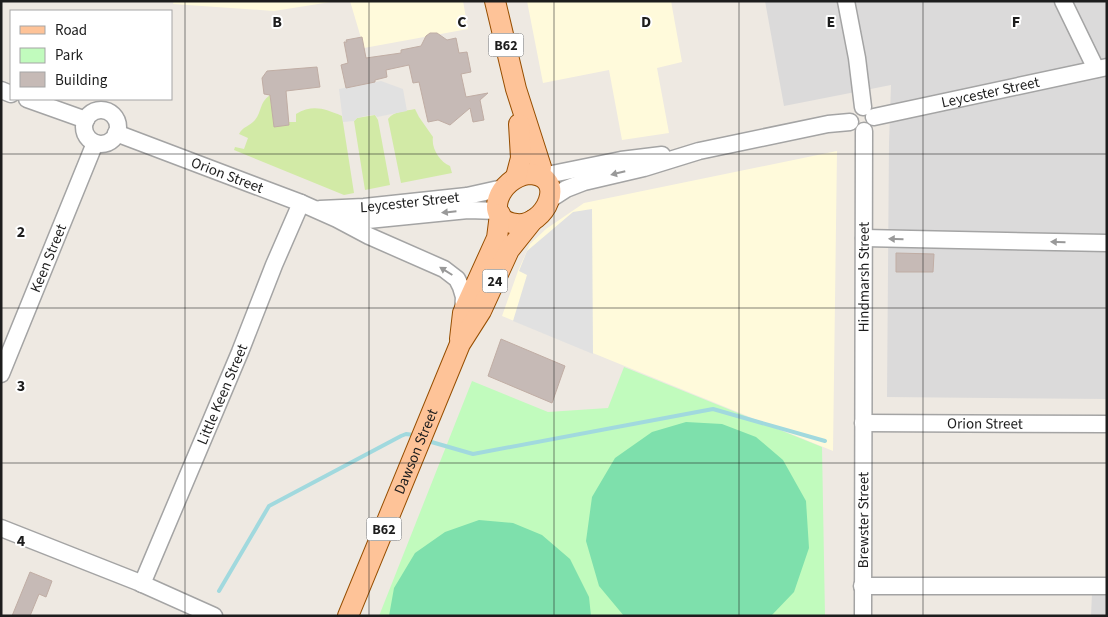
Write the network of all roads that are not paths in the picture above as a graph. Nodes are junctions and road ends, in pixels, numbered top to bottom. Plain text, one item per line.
1 (495, 1) edge
2 (846, 1) edge
3 (1063, 1) edge
4 (1102, 68) edge
5 (516, 89) junction
6 (30, 100) edge
7 (868, 112) junction
8 (86, 120) junction
9 (857, 127) junction
10 (116, 133) junction
11 (95, 143) junction
12 (699, 151) junction
13 (542, 177) junction
14 (509, 182) junction
15 (550, 200) junction
16 (308, 206) junction
17 (499, 212) junction
18 (338, 219) junction
19 (532, 220) junction
20 (864, 238) junction
21 (1107, 243) edge
22 (463, 313) junction
23 (460, 344) junction
24 (1, 374) edge
25 (863, 423) junction
26 (1107, 424) edge
27 (1, 528) edge
28 (142, 584) junction
29 (862, 586) junction
30 (1107, 586) edge
31 (214, 616) edge
32 (348, 616) edge
33 (863, 616) edge

1 - 5 main road, B62
2 - 7 street
3 - 4 street
4 - 7 street, Leycester Street
5 - 13 main road, B62
5 - 14 main road, B62
6 - 8 street
7 - 9 street
7 - 9 street
8 - 10 street
8 - 11 street
9 - 12 street
9 - 20 street, Hindmarsh Street
10 - 11 street
10 - 16 street, Orion Street
11 - 24 street, Keen Street
12 - 13 street
12 -> 15 street
13 - 14 main road
13 - 15 main road, B62
14 - 16 street, Leycester Street
14 - 17 main road, B62
15 - 19 main road
16 - 18 street, Orion Street
16 - 28 street, Little Keen Street
17 -> 18 street, Orion Street
17 - 19 main road
17 - 22 main road, Dawson Street / B62
22 -> 18 street, Orion Street
19 - 23 main road, Dawson Street / 24
21 -> 20 street
20 - 25 street, Hindmarsh Street
22 - 23 main road, Dawson Street / B62
23 - 32 main road, Dawson Street / B62
25 - 26 street, Orion Street
25 - 29 street, Brewster Street
27 - 28 street
28 - 31 street
29 - 30 street
29 - 33 street, Brewster Street

